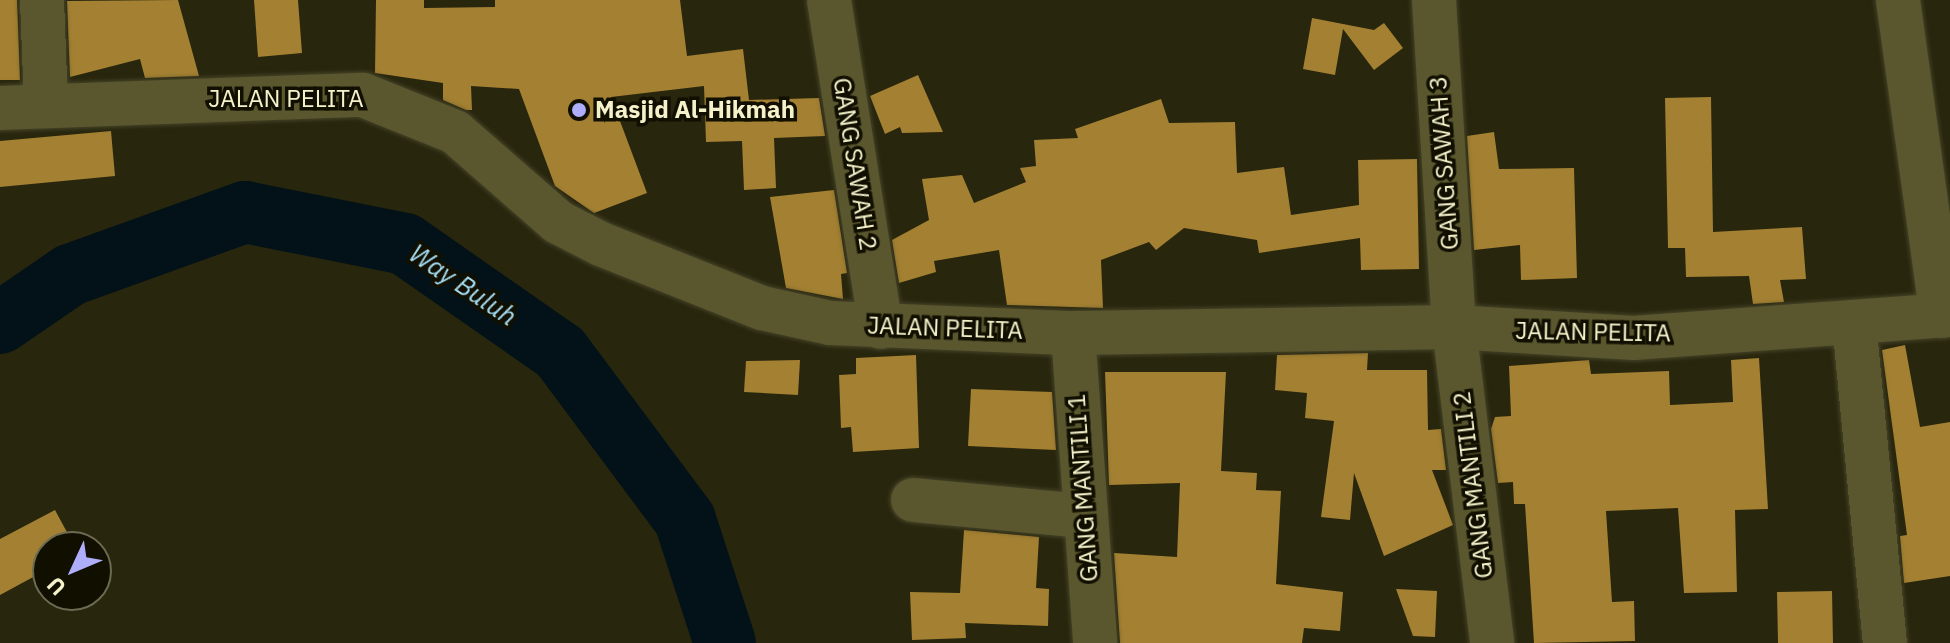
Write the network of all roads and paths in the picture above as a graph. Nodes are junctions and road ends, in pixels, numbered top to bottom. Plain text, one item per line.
1 (42, 0) edge
2 (829, 0) edge
3 (1434, 0) edge
4 (1898, 0) edge
5 (46, 104) junction
6 (0, 108) edge
7 (1946, 315) edge
8 (1854, 322) junction
9 (881, 327) junction
10 (1454, 327) junction
11 (1073, 333) junction
12 (913, 500) dead end
13 (1083, 516) junction
14 (1095, 643) edge
15 (1492, 643) edge
16 (1885, 643) edge

1 - 5 street
2 - 9 street, GANG SAWAH 2
3 - 10 street, GANG SAWAH 3
4 - 7 street
5 - 6 street, JALAN PELITA
5 - 9 street, JALAN PELITA
7 - 8 street, JALAN PELITA
8 - 10 street, JALAN PELITA
8 - 16 street
9 - 11 street, JALAN PELITA
10 - 11 street, JALAN PELITA
10 - 15 street, GANG MANTILI 2
11 - 13 street, GANG MANTILI 1
12 - 13 street
13 - 14 street, GANG MANTILI 1

